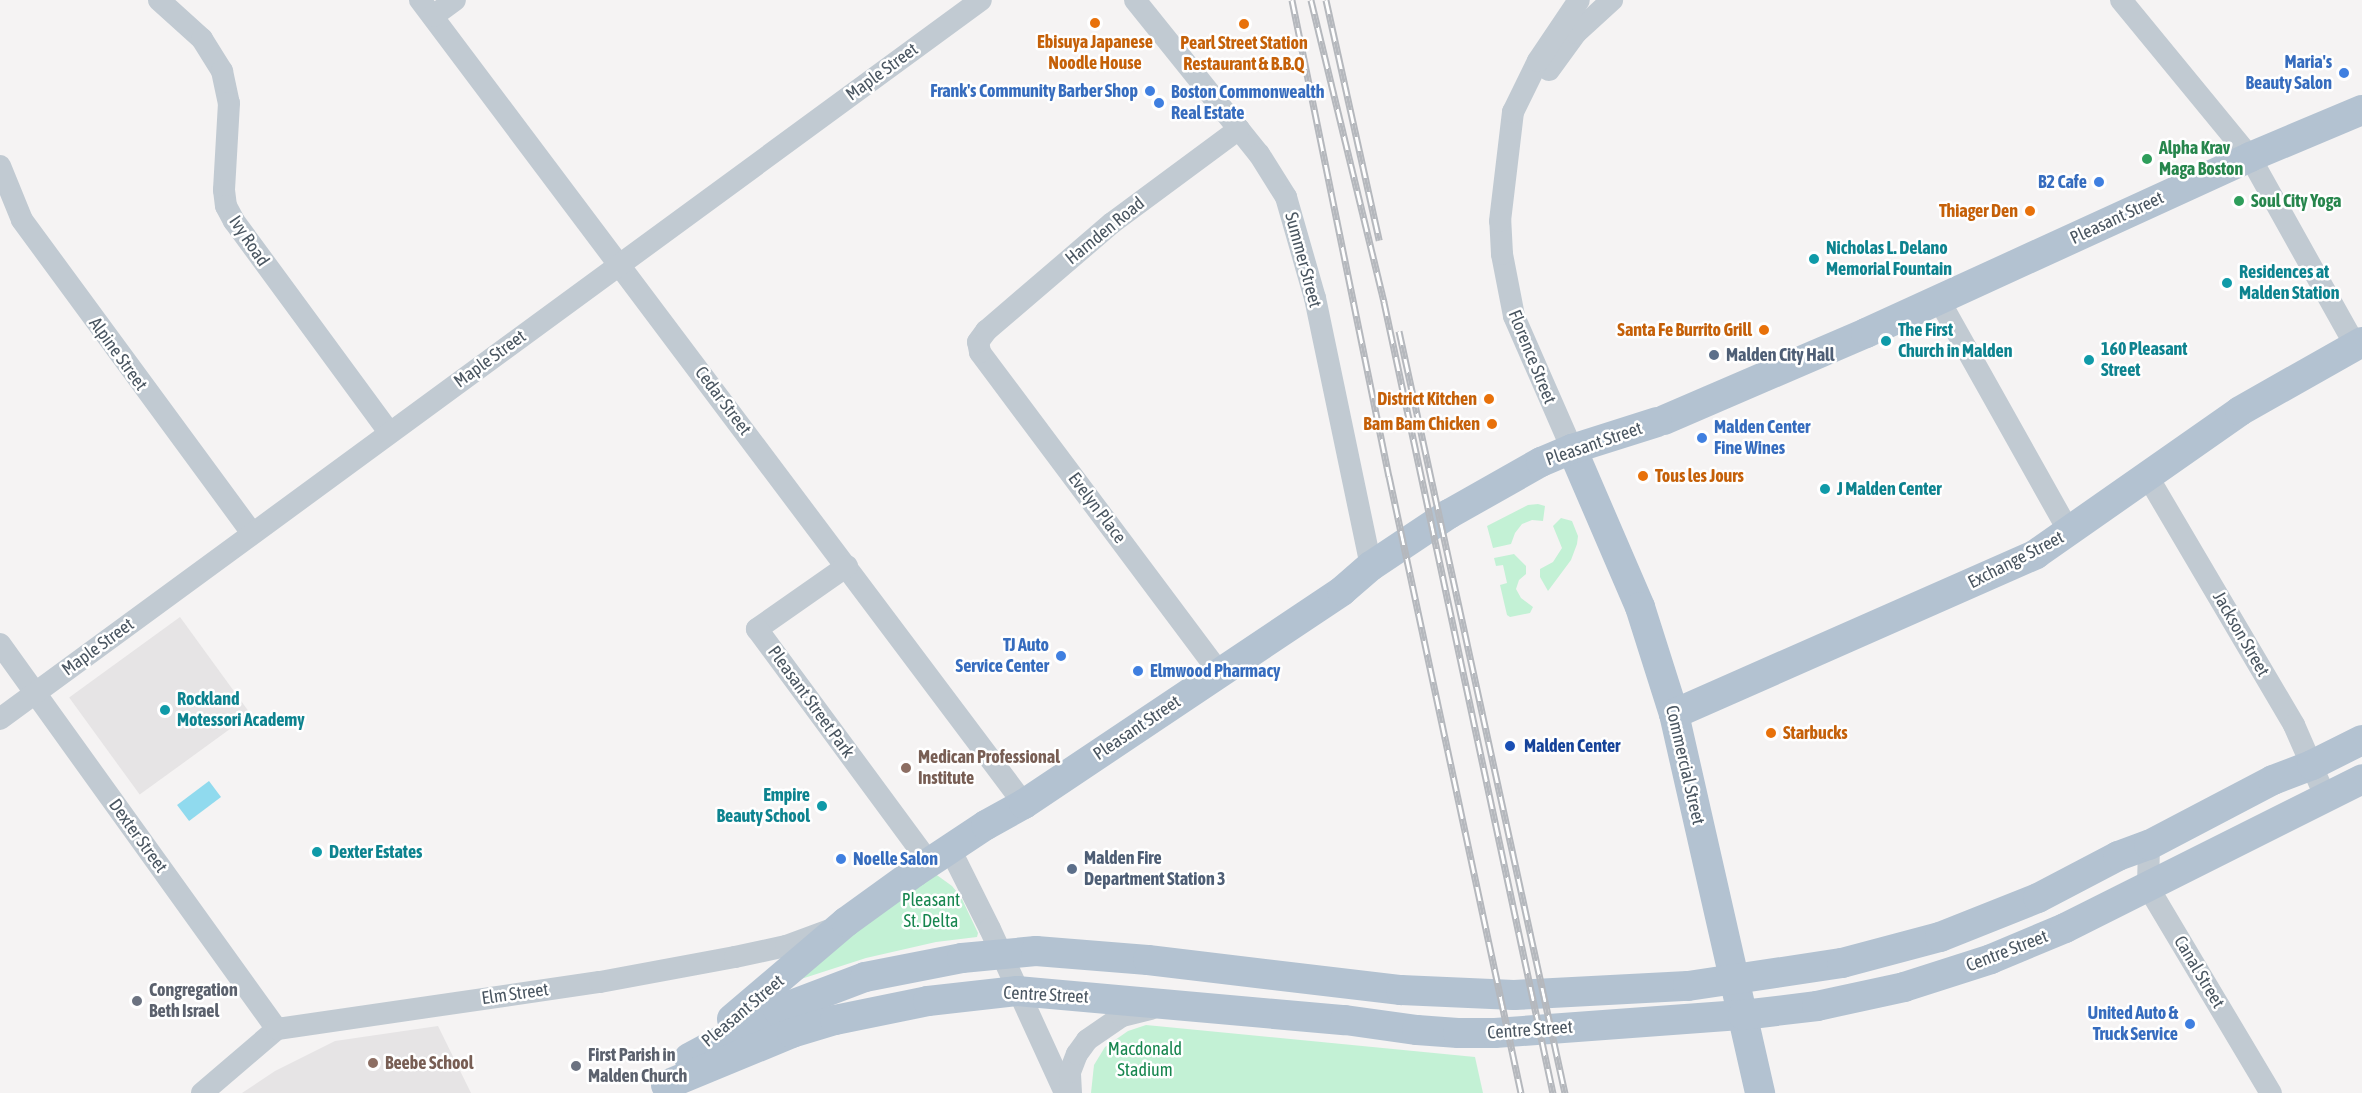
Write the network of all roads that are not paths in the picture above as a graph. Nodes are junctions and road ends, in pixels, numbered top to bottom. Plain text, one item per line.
1 (159, 0) edge
2 (454, 0) edge
3 (981, 0) edge
4 (1136, 0) edge
5 (1579, 0) edge
6 (1612, 0) edge
7 (2121, 0) edge
8 (426, 8) edge
9 (2362, 111) edge
10 (1239, 129) junction
11 (1508, 155) junction
12 (2250, 158) junction
13 (0, 166) edge
14 (620, 263) junction
15 (1939, 300) junction
16 (978, 342) joint
17 (2359, 344) edge
18 (389, 432) junction
19 (1572, 449) junction
20 (2148, 477) junction
21 (2069, 532) junction
22 (252, 534) junction
23 (847, 566) junction
24 (1365, 571) junction
25 (0, 644) edge
26 (1219, 672) junction
27 (36, 693) junction
28 (1674, 714) junction
29 (0, 719) edge
30 (2362, 740) edge
31 (2312, 765) junction
32 (2362, 779) edge
33 (2325, 796) junction
34 (1024, 804) junction
35 (2149, 845) junction
36 (939, 856) junction
37 (2148, 887) junction
38 (846, 922) junction
39 (1001, 955) junction
40 (1736, 980) junction
41 (1017, 991) junction
42 (1169, 1005) junction
43 (1743, 1015) junction
44 (277, 1029) junction
45 (688, 1058) junction
46 (661, 1089) edge
47 (202, 1093) edge
48 (1065, 1093) edge
49 (1071, 1093) edge
50 (1760, 1093) edge
51 (2271, 1093) edge

1 - 18 street, Ivy Road
2 - 8 street
3 - 14 street, Maple Street
4 - 10 street, Summer Street
5 - 11 street, Florence Street
6 - 11 street, Florence Street
7 - 12 street
8 - 14 street, Cedar Street
9 - 12 main road, Pleasant Street
10 - 16 street, Harnden Road
10 - 24 street, Summer Street
11 - 19 street, Florence Street
12 - 15 main road, Pleasant Street
12 - 17 street
13 - 22 street, Alpine Street
14 - 18 street, Maple Street
14 - 23 street, Cedar Street
15 - 19 main road, Pleasant Street
15 - 21 street
16 - 26 street, Evelyn Place
17 - 20 main road, Exchange Street
18 - 22 street, Maple Street
19 - 24 main road, Pleasant Street
19 - 28 main road, Commercial Street
20 - 21 main road, Exchange Street
20 - 31 street, Jackson Street
21 - 28 main road, Exchange Street
22 - 27 street, Maple Street
23 - 34 street, Cedar Street
23 - 36 street, Pleasant Street Park
24 - 26 main road, Pleasant Street
25 - 27 street, Dexter Street
26 - 34 main road, Pleasant Street
27 - 29 street, Maple Street
27 - 44 street, Dexter Street
28 - 40 main road, Commercial Street
30 - 31 main road, Centre Street
31 - 33 street, Jackson Street
31 - 35 main road, Centre Street
32 - 33 main road, Centre Street
33 - 37 main road, Centre Street
34 - 36 main road, Pleasant Street
35 - 37 street
35 - 40 main road, Centre Street
36 - 38 main road, Pleasant Street
36 - 39 street, Pleasant Street Park
37 - 43 main road, Centre Street
37 - 51 street, Canal Street
38 - 44 street, Elm Street
38 - 45 main road, Pleasant Street
39 - 40 main road, Centre Street
39 - 41 street, Pleasant Street Park
39 - 45 main road, Centre Street
40 - 43 main road, Commercial Street
41 - 42 main road, Centre Street
41 - 46 main road, Centre Street
41 - 48 street, Pleasant Street Park
42 - 43 main road, Centre Street
42 - 49 street
43 - 50 main road, Commercial Street
44 - 47 street
45 - 46 main road, Pleasant Street

